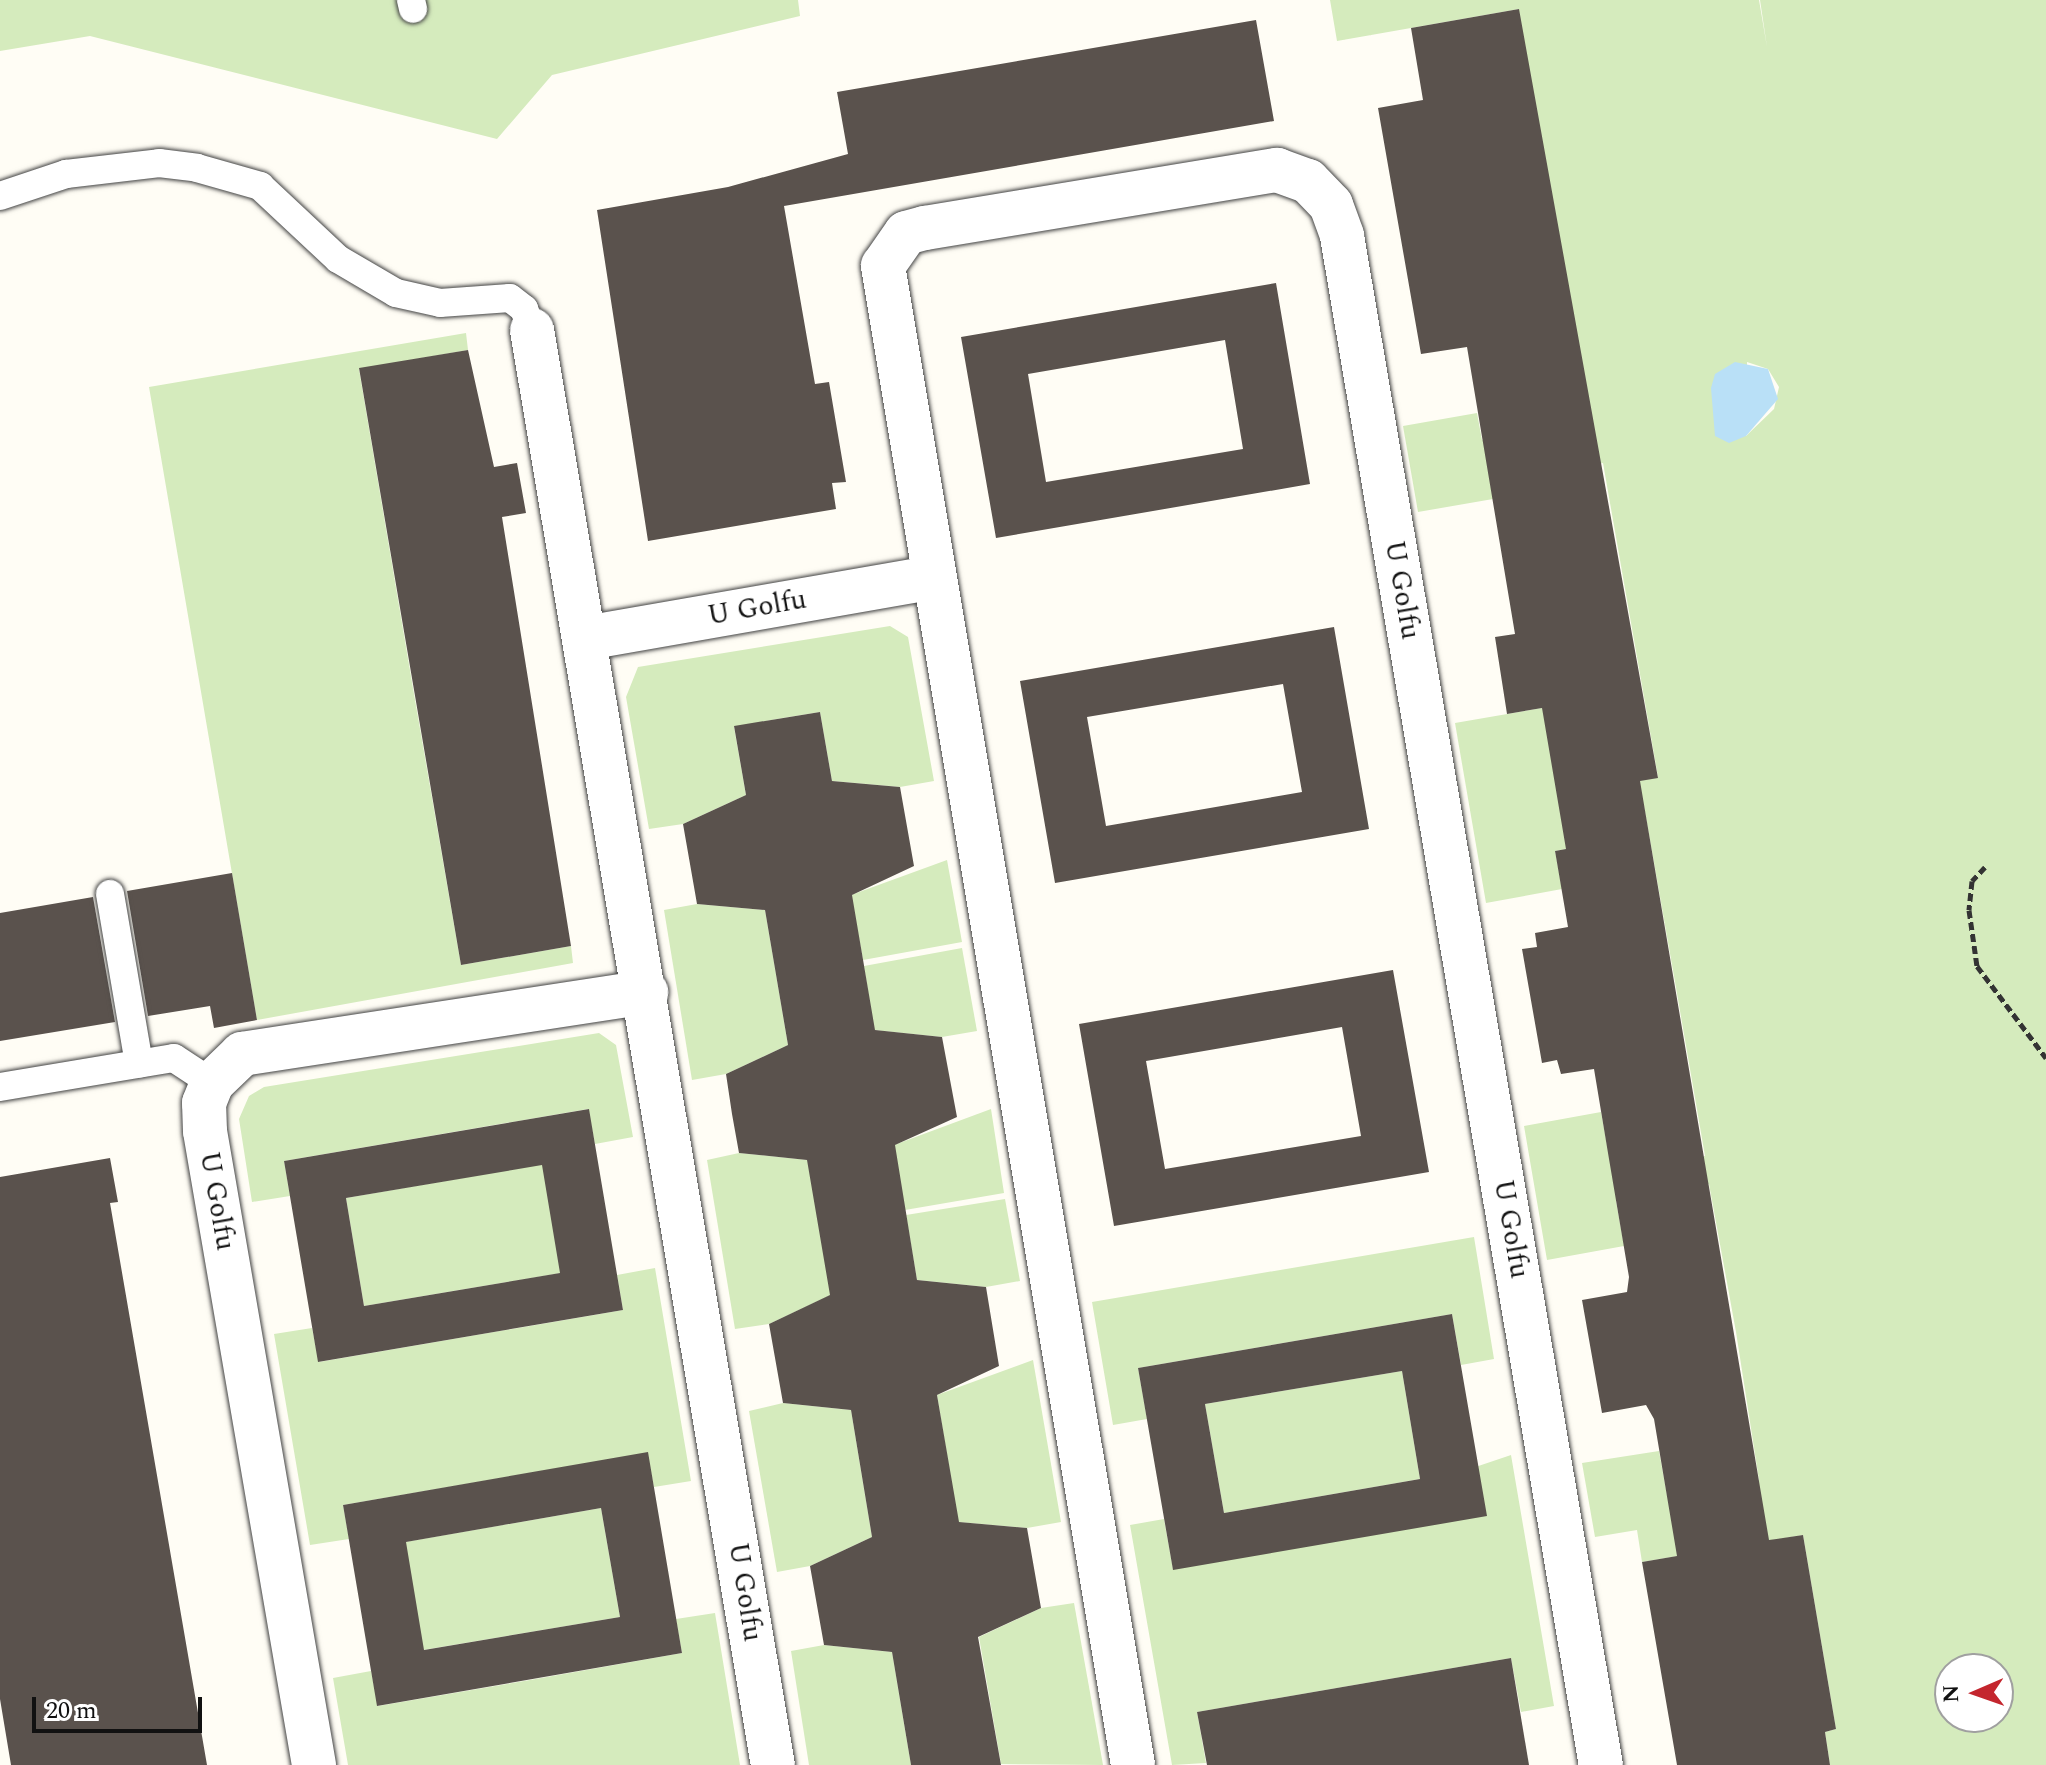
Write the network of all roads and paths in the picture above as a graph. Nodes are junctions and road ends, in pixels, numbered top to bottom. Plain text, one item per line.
1 (0, 196) edge
2 (532, 330) joint
3 (929, 578) junction
4 (586, 638) junction
5 (1985, 867) dead end
6 (110, 894) dead end
7 (646, 992) junction
8 (2046, 1058) edge
9 (139, 1064) junction
10 (212, 1083) junction
11 (0, 1087) edge
12 (314, 1765) edge
13 (773, 1765) edge
14 (1133, 1765) edge
15 (1601, 1765) edge

1 - 2 lane
2 - 4 street, U Golfu
3 - 4 street, U Golfu
3 - 14 street, U Golfu
3 - 15 street, U Golfu
4 - 7 street, U Golfu
5 - 8 path
6 - 9 lane
7 - 10 street
7 - 13 street, U Golfu
9 - 10 lane
9 - 11 lane
10 - 12 street, U Golfu

